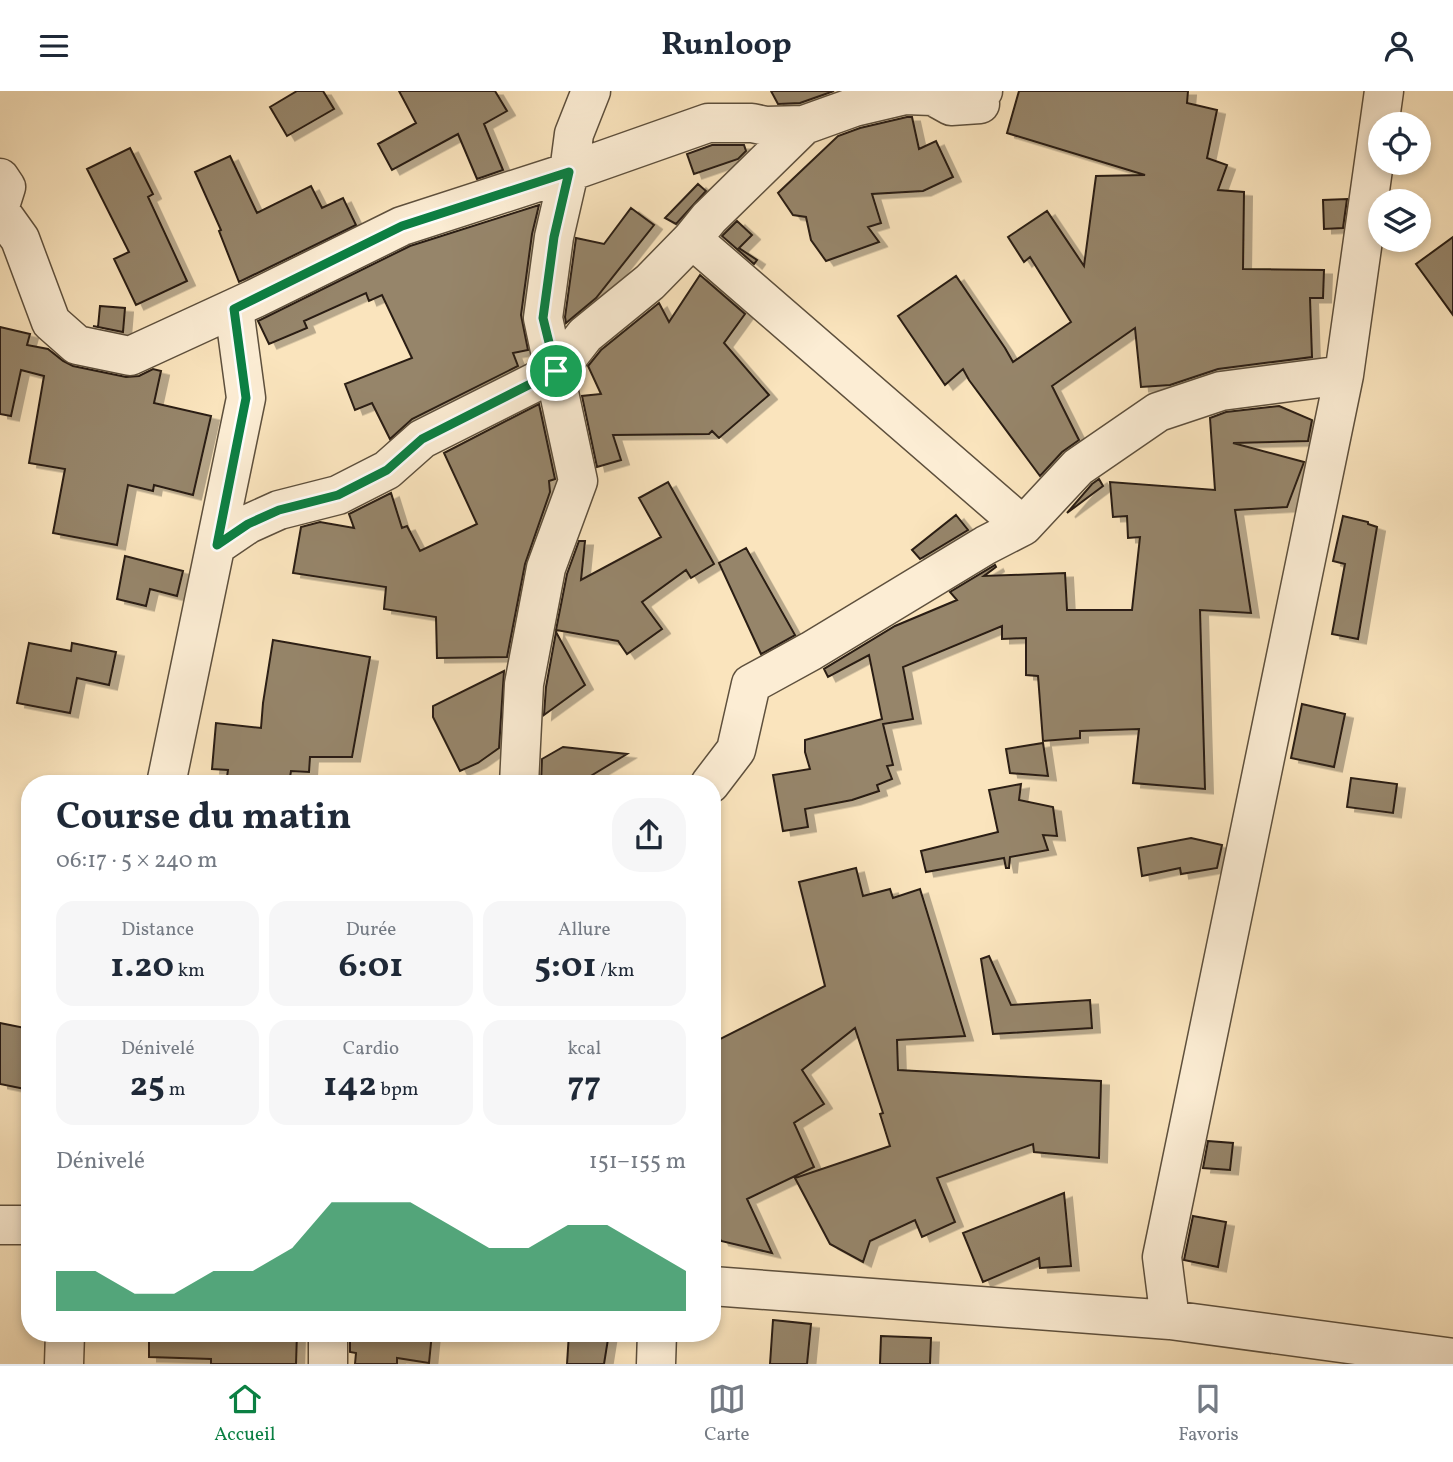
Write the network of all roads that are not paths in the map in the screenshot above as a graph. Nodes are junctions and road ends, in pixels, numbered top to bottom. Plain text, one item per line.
1 (592, 91) edge
2 (984, 91) edge
3 (1384, 91) edge
4 (804, 125) junction
5 (569, 172) junction
6 (0, 178) edge
7 (0, 209) edge
8 (692, 239) junction
9 (234, 309) junction
10 (556, 371) junction
11 (1345, 375) junction
12 (1023, 526) junction
13 (217, 545) junction
14 (168, 775) edge
15 (519, 775) edge
16 (717, 775) edge
17 (0, 1225) edge
18 (21, 1225) edge
19 (721, 1287) edge
20 (1170, 1320) junction
21 (65, 1342) edge
22 (328, 1342) edge
23 (657, 1342) edge
24 (1453, 1358) edge
25 (64, 1364) edge
26 (328, 1364) edge
27 (656, 1364) edge

1 - 5 street
2 - 4 street
3 - 11 street
4 - 5 street
4 - 8 street
5 - 9 street
5 - 10 street
6 - 7 street
7 - 9 street
8 - 10 street
8 - 12 street
9 - 13 street
10 - 13 street
10 - 15 street
11 - 12 street
11 - 20 street
12 - 16 street
13 - 14 street
17 - 18 street
19 - 20 street
20 - 24 street
21 - 25 street
22 - 26 street
23 - 27 street

